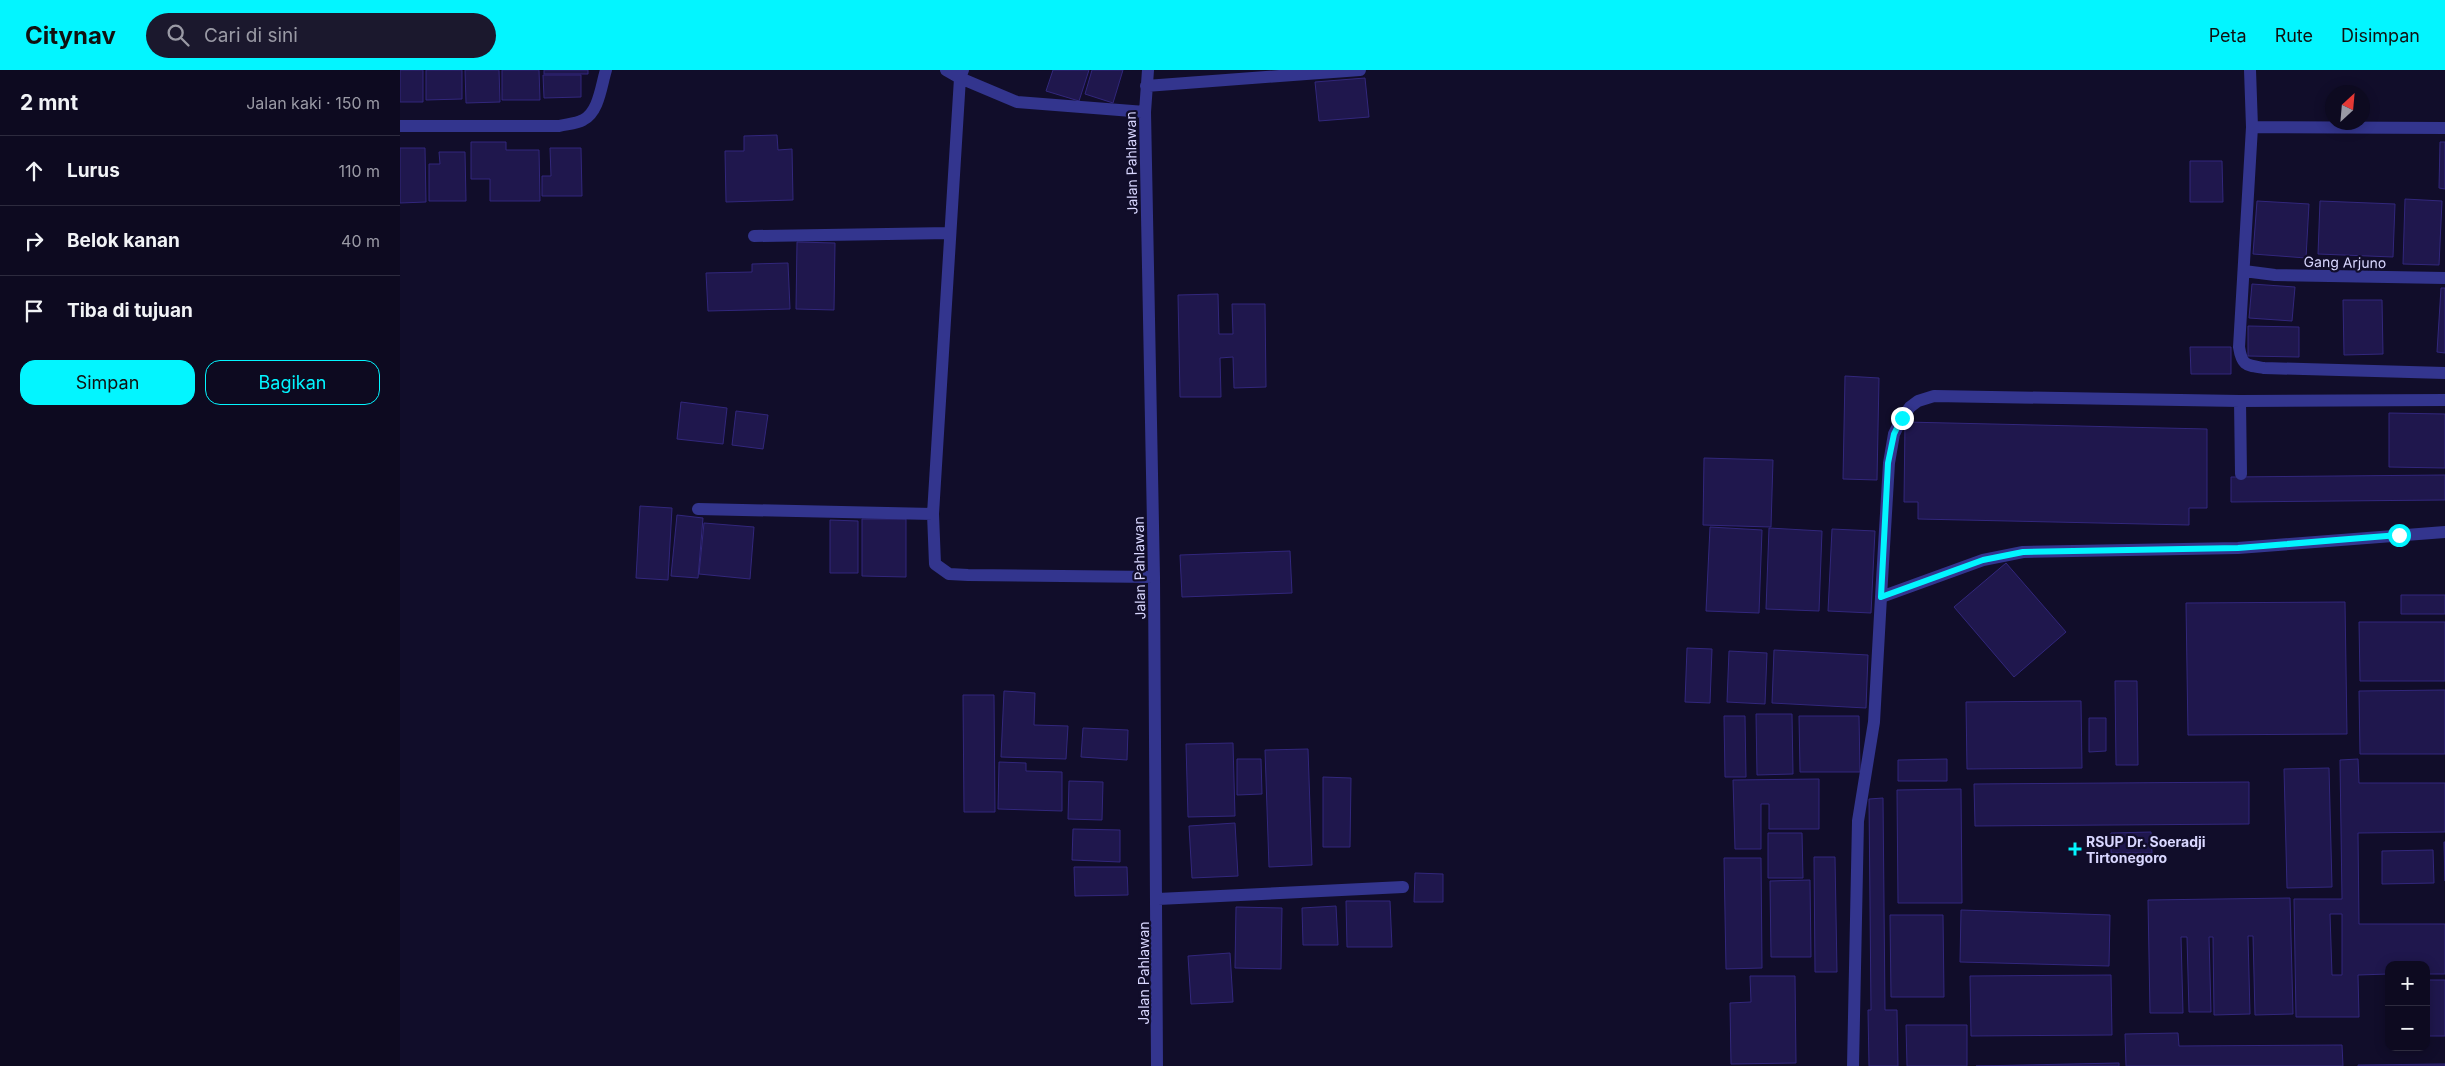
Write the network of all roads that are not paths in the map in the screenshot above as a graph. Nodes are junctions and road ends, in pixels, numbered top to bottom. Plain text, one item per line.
1 (606, 70) edge
2 (946, 70) edge
3 (1148, 70) edge
4 (1360, 70) edge
5 (2250, 70) edge
6 (961, 74) edge
7 (1146, 86) junction
8 (1145, 112) junction
9 (400, 126) edge
10 (2252, 127) junction
11 (2445, 128) edge
12 (950, 233) junction
13 (754, 236) dead end
14 (2244, 271) junction
15 (2445, 278) edge
16 (2445, 373) edge
17 (2445, 400) edge
18 (2240, 401) junction
19 (2241, 474) dead end
20 (698, 509) dead end
21 (933, 514) junction
22 (2445, 532) edge
23 (1154, 577) junction
24 (1881, 597) junction
25 (1403, 887) dead end
26 (1158, 899) junction
27 (1157, 1066) edge
28 (1854, 1066) edge

1 - 9 street
2 - 6 street
3 - 7 street, Jalan Pahlawan
4 - 7 street
5 - 10 street
6 - 8 street
6 - 12 street
7 - 8 street, Jalan Pahlawan
8 - 23 street, Jalan Pahlawan
10 - 11 street
10 - 14 street
12 - 13 street
12 - 21 street
14 - 15 street, Gang Arjuno
14 - 16 street
17 - 18 street
18 - 19 street
18 - 24 street
20 - 21 street
21 - 23 street
22 - 24 street
23 - 26 street, Jalan Pahlawan
24 - 28 street
25 - 26 street
26 - 27 street, Jalan Pahlawan

